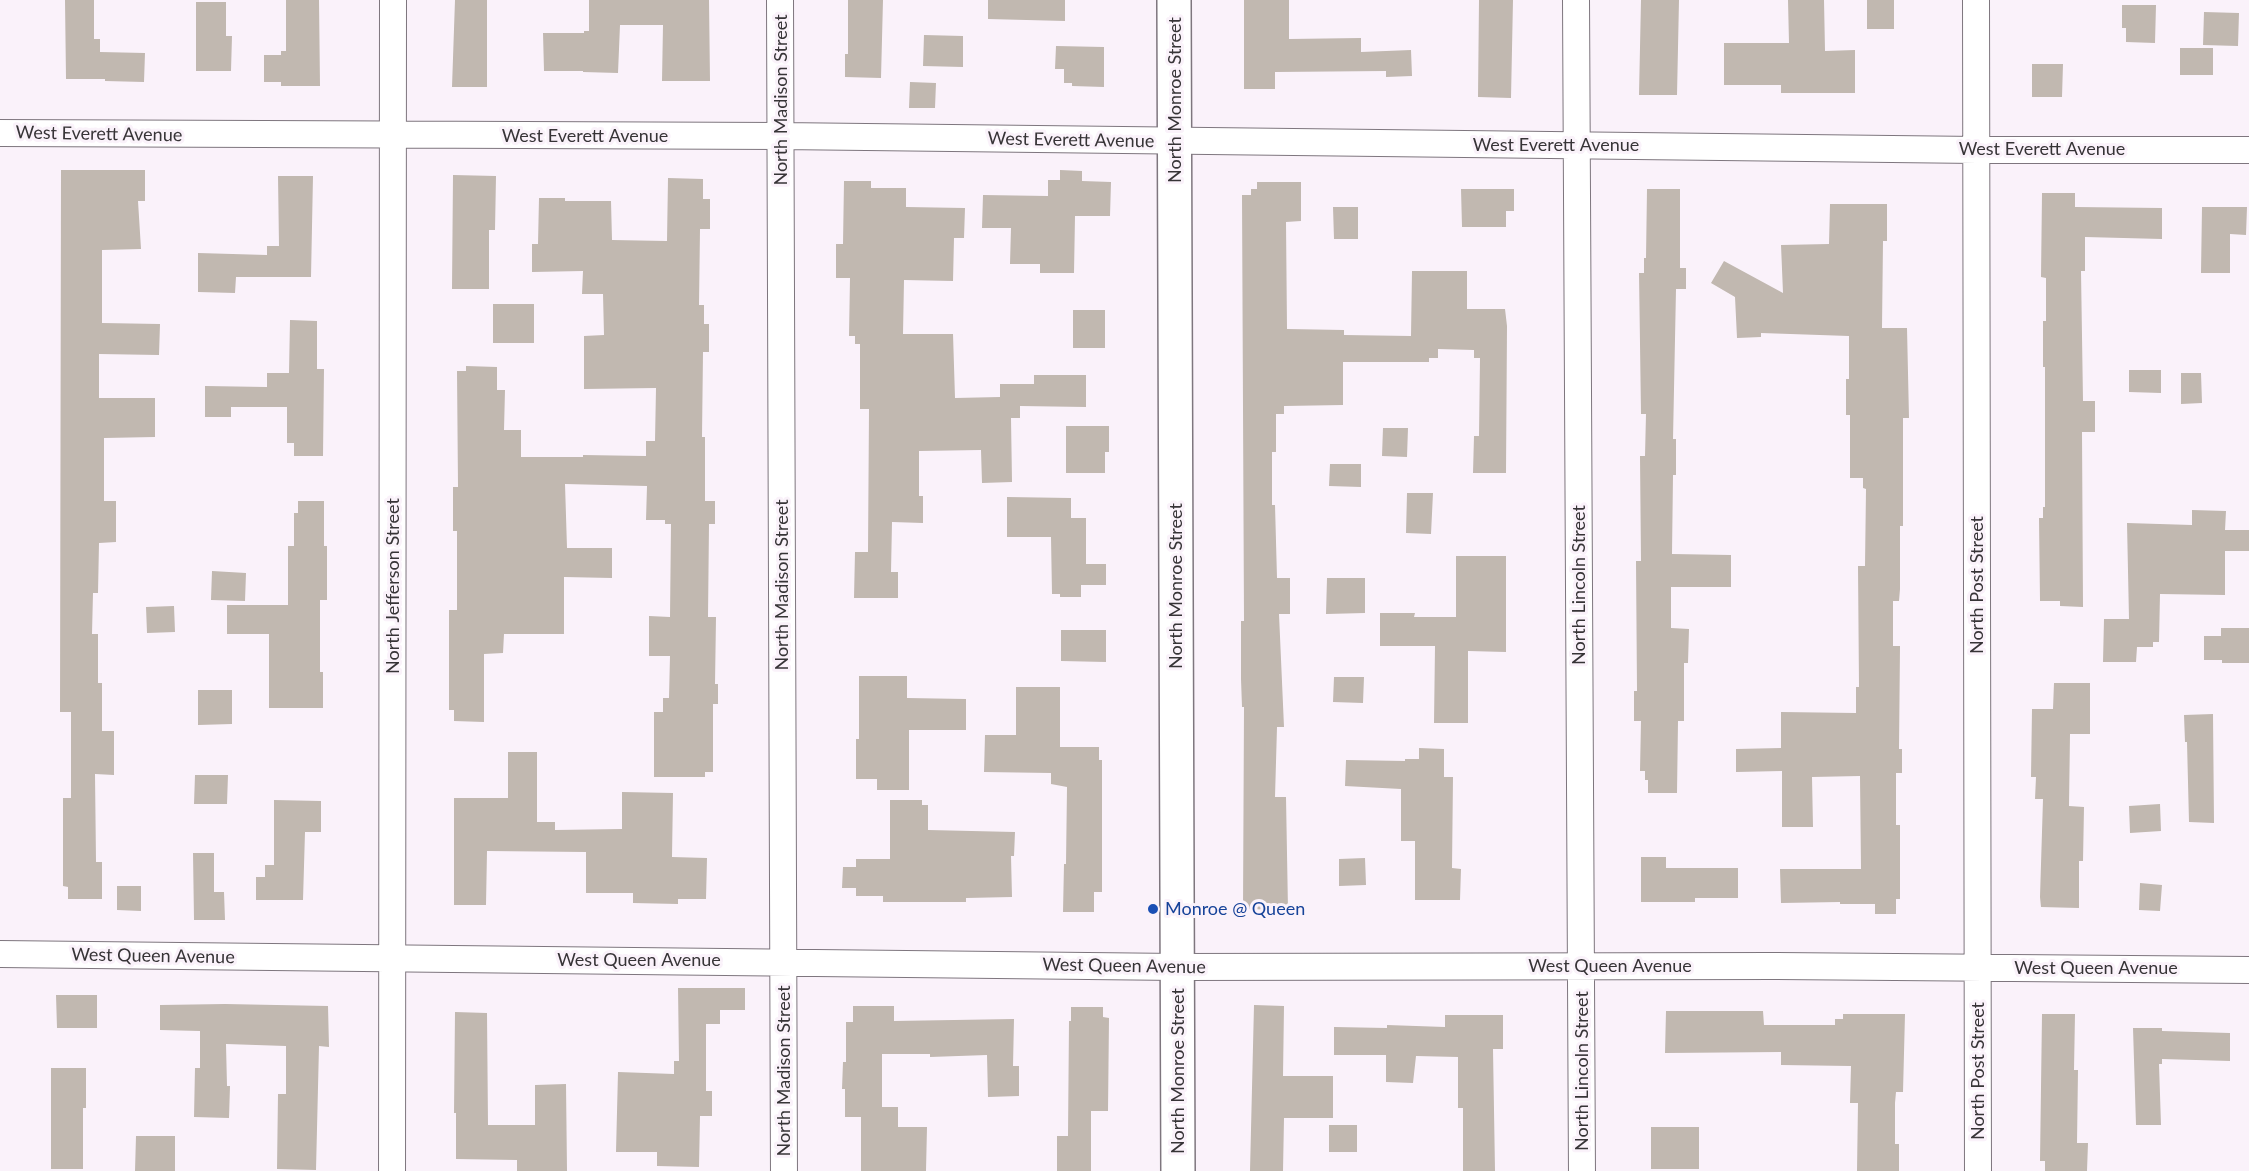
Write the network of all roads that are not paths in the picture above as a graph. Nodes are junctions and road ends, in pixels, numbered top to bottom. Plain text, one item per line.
1 (393, 0) edge
2 (780, 0) edge
3 (1174, 0) edge
4 (1576, 0) edge
5 (1976, 0) edge
6 (0, 133) edge
7 (393, 136) junction
8 (781, 136) junction
9 (1174, 141) junction
10 (1576, 145) junction
11 (1977, 150) junction
12 (2249, 150) edge
13 (0, 954) edge
14 (393, 959) junction
15 (783, 961) junction
16 (1582, 966) junction
17 (1178, 967) junction
18 (1977, 967) junction
19 (2249, 970) edge
20 (392, 1171) edge
21 (784, 1171) edge
22 (1178, 1171) edge
23 (1582, 1171) edge
24 (1978, 1171) edge

1 - 7 street, North Jefferson Street
2 - 8 street, North Madison Street
3 - 9 main road, North Monroe Street
4 - 10 street, North Lincoln Street
5 - 11 street, North Post Street
6 - 7 street, West Everett Avenue
7 - 8 street, West Everett Avenue
7 - 14 street, North Jefferson Street
8 - 9 street, West Everett Avenue
8 - 15 street, North Madison Street
9 - 10 street, West Everett Avenue
9 - 17 main road, North Monroe Street
10 - 11 street, West Everett Avenue
10 - 16 street, North Lincoln Street
11 - 12 street, West Everett Avenue
11 - 18 street, North Post Street
13 - 14 street, West Queen Avenue
14 - 15 street, West Queen Avenue
14 - 20 street, North Jefferson Street
15 - 17 street, West Queen Avenue
15 - 21 street, North Madison Street
16 - 17 street, West Queen Avenue
16 - 18 street, West Queen Avenue
16 - 23 street, North Lincoln Street
17 - 22 main road, North Monroe Street
18 - 19 street, West Queen Avenue
18 - 24 street, North Post Street

